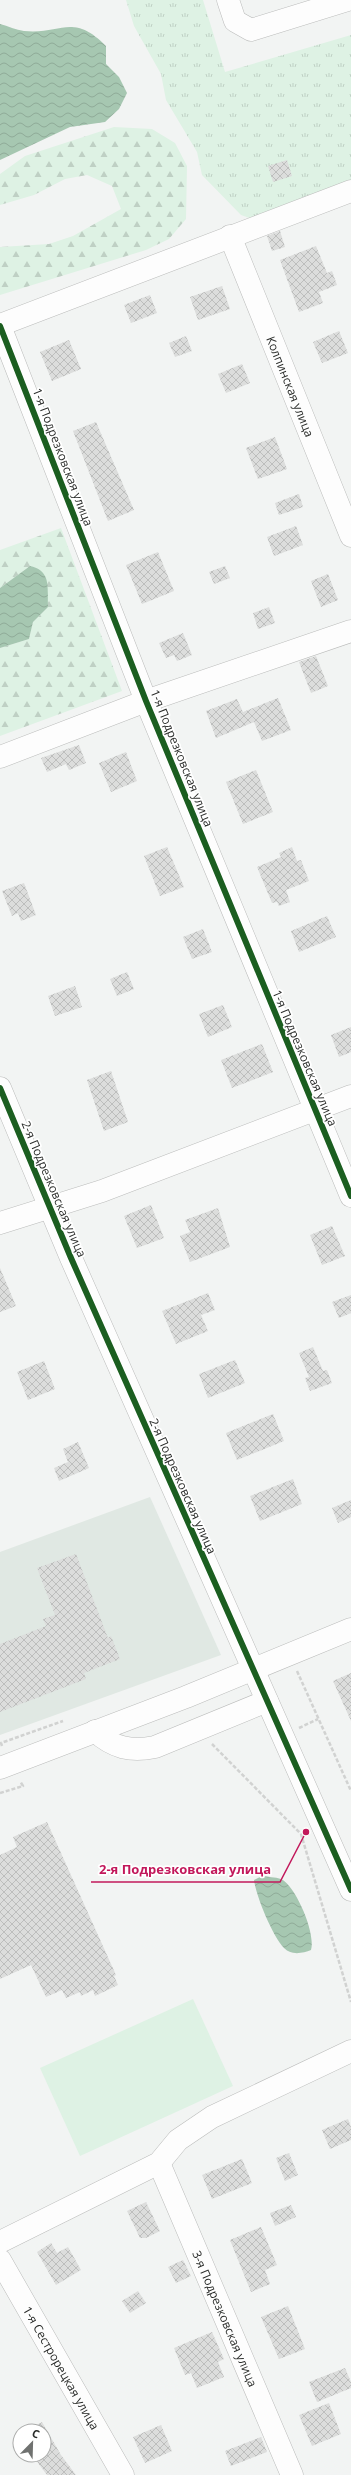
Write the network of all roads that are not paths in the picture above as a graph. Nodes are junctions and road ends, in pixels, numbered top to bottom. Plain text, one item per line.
1 (228, 0) edge
2 (348, 0) edge
3 (351, 191) edge
4 (230, 236) junction
5 (0, 326) edge
6 (351, 536) edge
7 (351, 631) edge
8 (146, 701) junction
9 (0, 757) edge
10 (0, 1088) edge
11 (351, 1096) edge
12 (315, 1110) junction
13 (351, 1196) edge
14 (49, 1207) junction
15 (0, 1223) edge
16 (351, 1629) edge
17 (252, 1670) junction
18 (267, 1702) junction
19 (95, 1731) junction
20 (0, 1768) edge
21 (351, 1890) edge
22 (351, 2051) edge
23 (159, 2163) junction
24 (0, 2242) edge
25 (0, 2260) edge
26 (123, 2475) edge
27 (292, 2475) edge

1 - 2 street
3 - 4 street
4 - 5 street
4 - 6 street, Колпинская улица
5 - 8 street, 1-я Подрезковская улица
7 - 8 street
8 - 9 street
8 - 12 street, 1-я Подрезковская улица
10 - 14 street, 2-я Подрезковская улица
11 - 12 street
12 - 13 street, 1-я Подрезковская улица
12 - 14 street
14 - 15 street
14 - 17 street, 2-я Подрезковская улица
16 - 17 street
17 - 18 street, 2-я Подрезковская улица
17 - 19 street
18 - 19 street
18 - 21 street, 2-я Подрезковская улица
19 - 20 street
22 - 23 street
23 - 24 street
23 - 27 street, 3-я Подрезковская улица
25 - 26 street, 1-я Сестрорецкая улица

